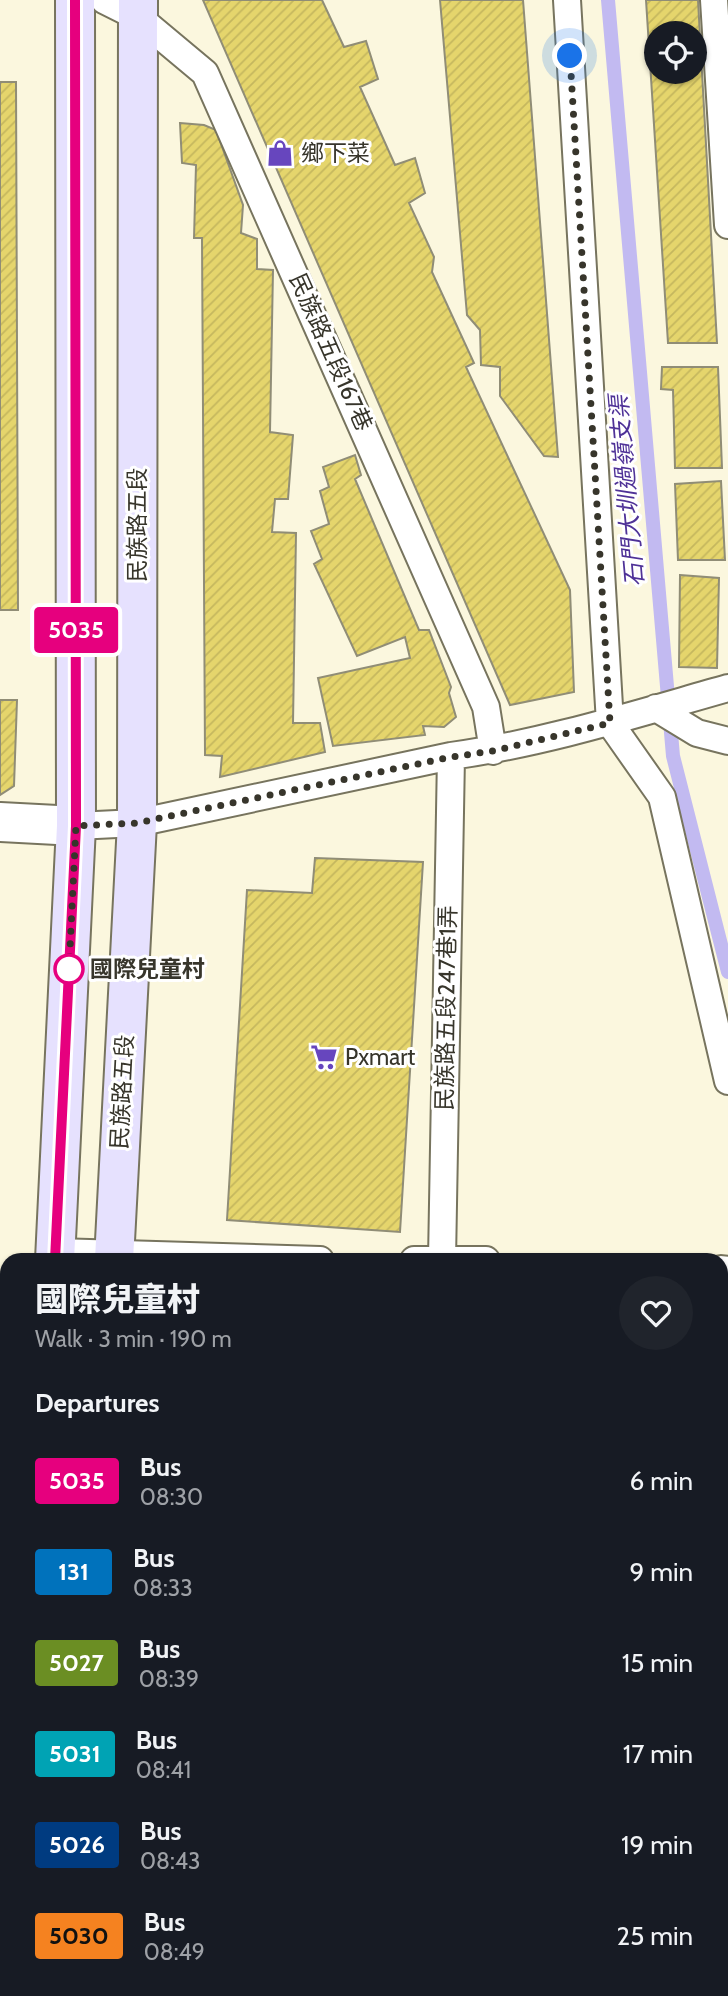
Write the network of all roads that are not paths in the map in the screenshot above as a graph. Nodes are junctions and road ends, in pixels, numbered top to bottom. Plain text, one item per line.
1 (75, 0) edge
2 (104, 0) edge
3 (567, 0) edge
4 (714, 0) edge
5 (138, 9) edge
6 (728, 225) edge
7 (728, 688) edge
8 (656, 708) junction
9 (610, 723) junction
10 (728, 741) edge
11 (493, 751) junction
12 (451, 757) junction
13 (0, 822) edge
14 (137, 823) junction
15 (76, 826) junction
16 (728, 1081) edge
17 (55, 1253) edge
18 (114, 1253) edge
19 (442, 1253) edge

1 - 15 main road
2 - 5 lane, 民族路五段167巷
3 - 9 lane
4 - 6 lane
5 - 11 lane, 民族路五段167巷
5 - 14 main road, 民族路五段
7 - 8 lane
8 - 9 lane
8 - 10 lane
9 - 11 lane
9 - 16 lane
11 - 12 lane
12 - 14 lane
12 - 19 lane, 民族路五段247巷1弄
13 - 15 street
14 - 15 lane
14 - 18 main road, 民族路五段
15 - 17 main road

